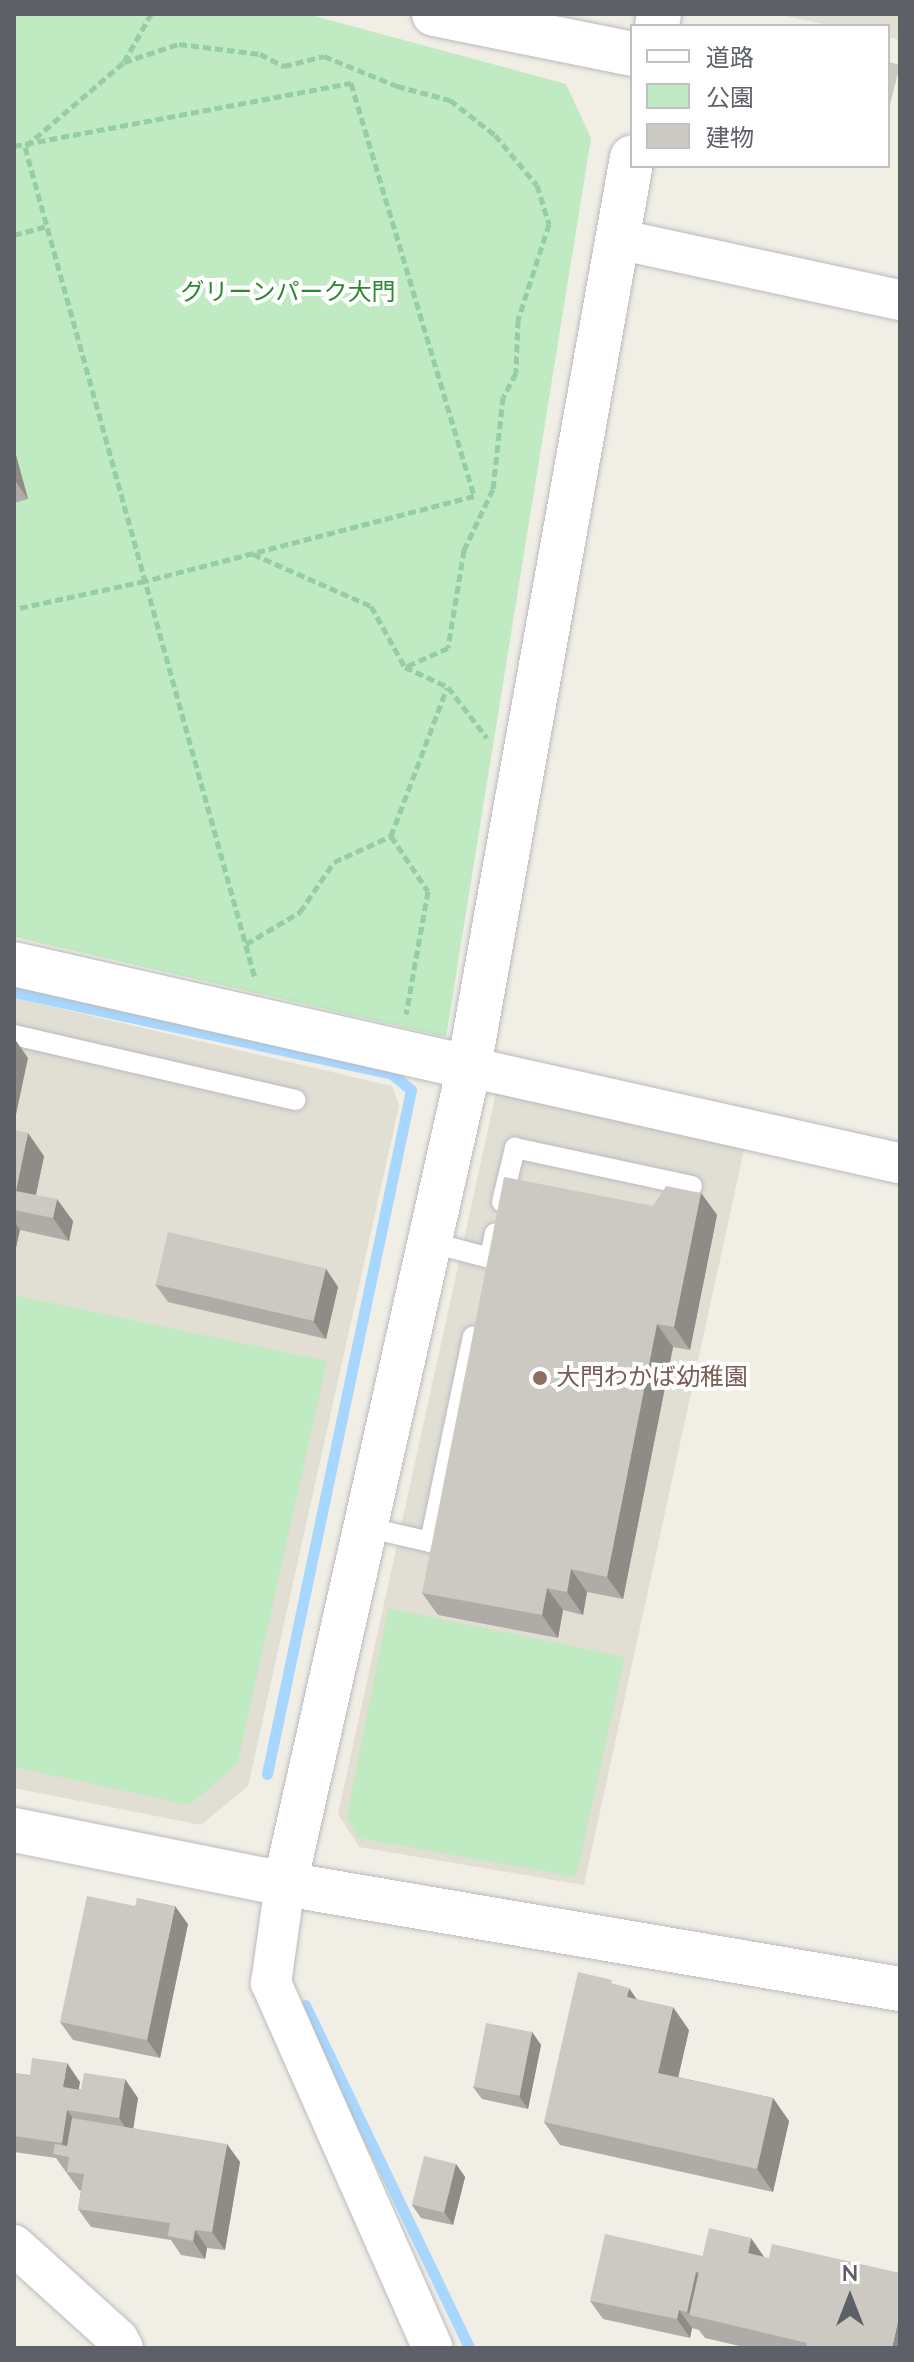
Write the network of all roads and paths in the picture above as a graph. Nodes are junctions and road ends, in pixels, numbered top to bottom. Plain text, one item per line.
1 (151, 14) edge
2 (434, 14) edge
3 (630, 54) edge
4 (124, 62) junction
5 (14, 146) edge
6 (25, 147) junction
7 (630, 168) edge
8 (47, 226) junction
9 (14, 235) edge
10 (617, 239) junction
11 (900, 300) edge
12 (251, 553) junction
13 (145, 581) junction
14 (14, 609) edge
15 (405, 667) junction
16 (448, 687) junction
17 (520, 783) junction
18 (391, 836) junction
19 (246, 944) junction
20 (14, 964) edge
21 (268, 1022) junction
22 (14, 1035) edge
23 (399, 1051) junction
24 (469, 1067) junction
25 (296, 1100) dead end
26 (900, 1163) edge
27 (692, 1186) dead end
28 (429, 1242) junction
29 (477, 1318) edge
30 (365, 1527) junction
31 (14, 1830) edge
32 (285, 1884) junction
33 (900, 1989) edge
34 (14, 2245) edge
35 (123, 2348) edge
36 (433, 2348) edge

1 - 4 path
2 - 3 street
4 - 6 path
4 - 15 path
5 - 6 path
6 - 8 path
6 - 12 path
7 - 10 street
8 - 9 path
8 - 13 path
10 - 11 street
10 - 17 street
12 - 13 path
12 - 15 path
13 - 14 path
13 - 19 path
15 - 16 path
16 - 17 path
16 - 18 path
17 - 24 street
18 - 19 path
18 - 23 path
19 - 21 path
20 - 21 street
21 - 23 street
22 - 25 lane
23 - 24 street
24 - 26 street
24 - 28 street
27 - 28 lane
28 - 30 street
29 - 30 lane
30 - 32 street
31 - 32 street
32 - 33 street
32 - 36 street
34 - 35 street

